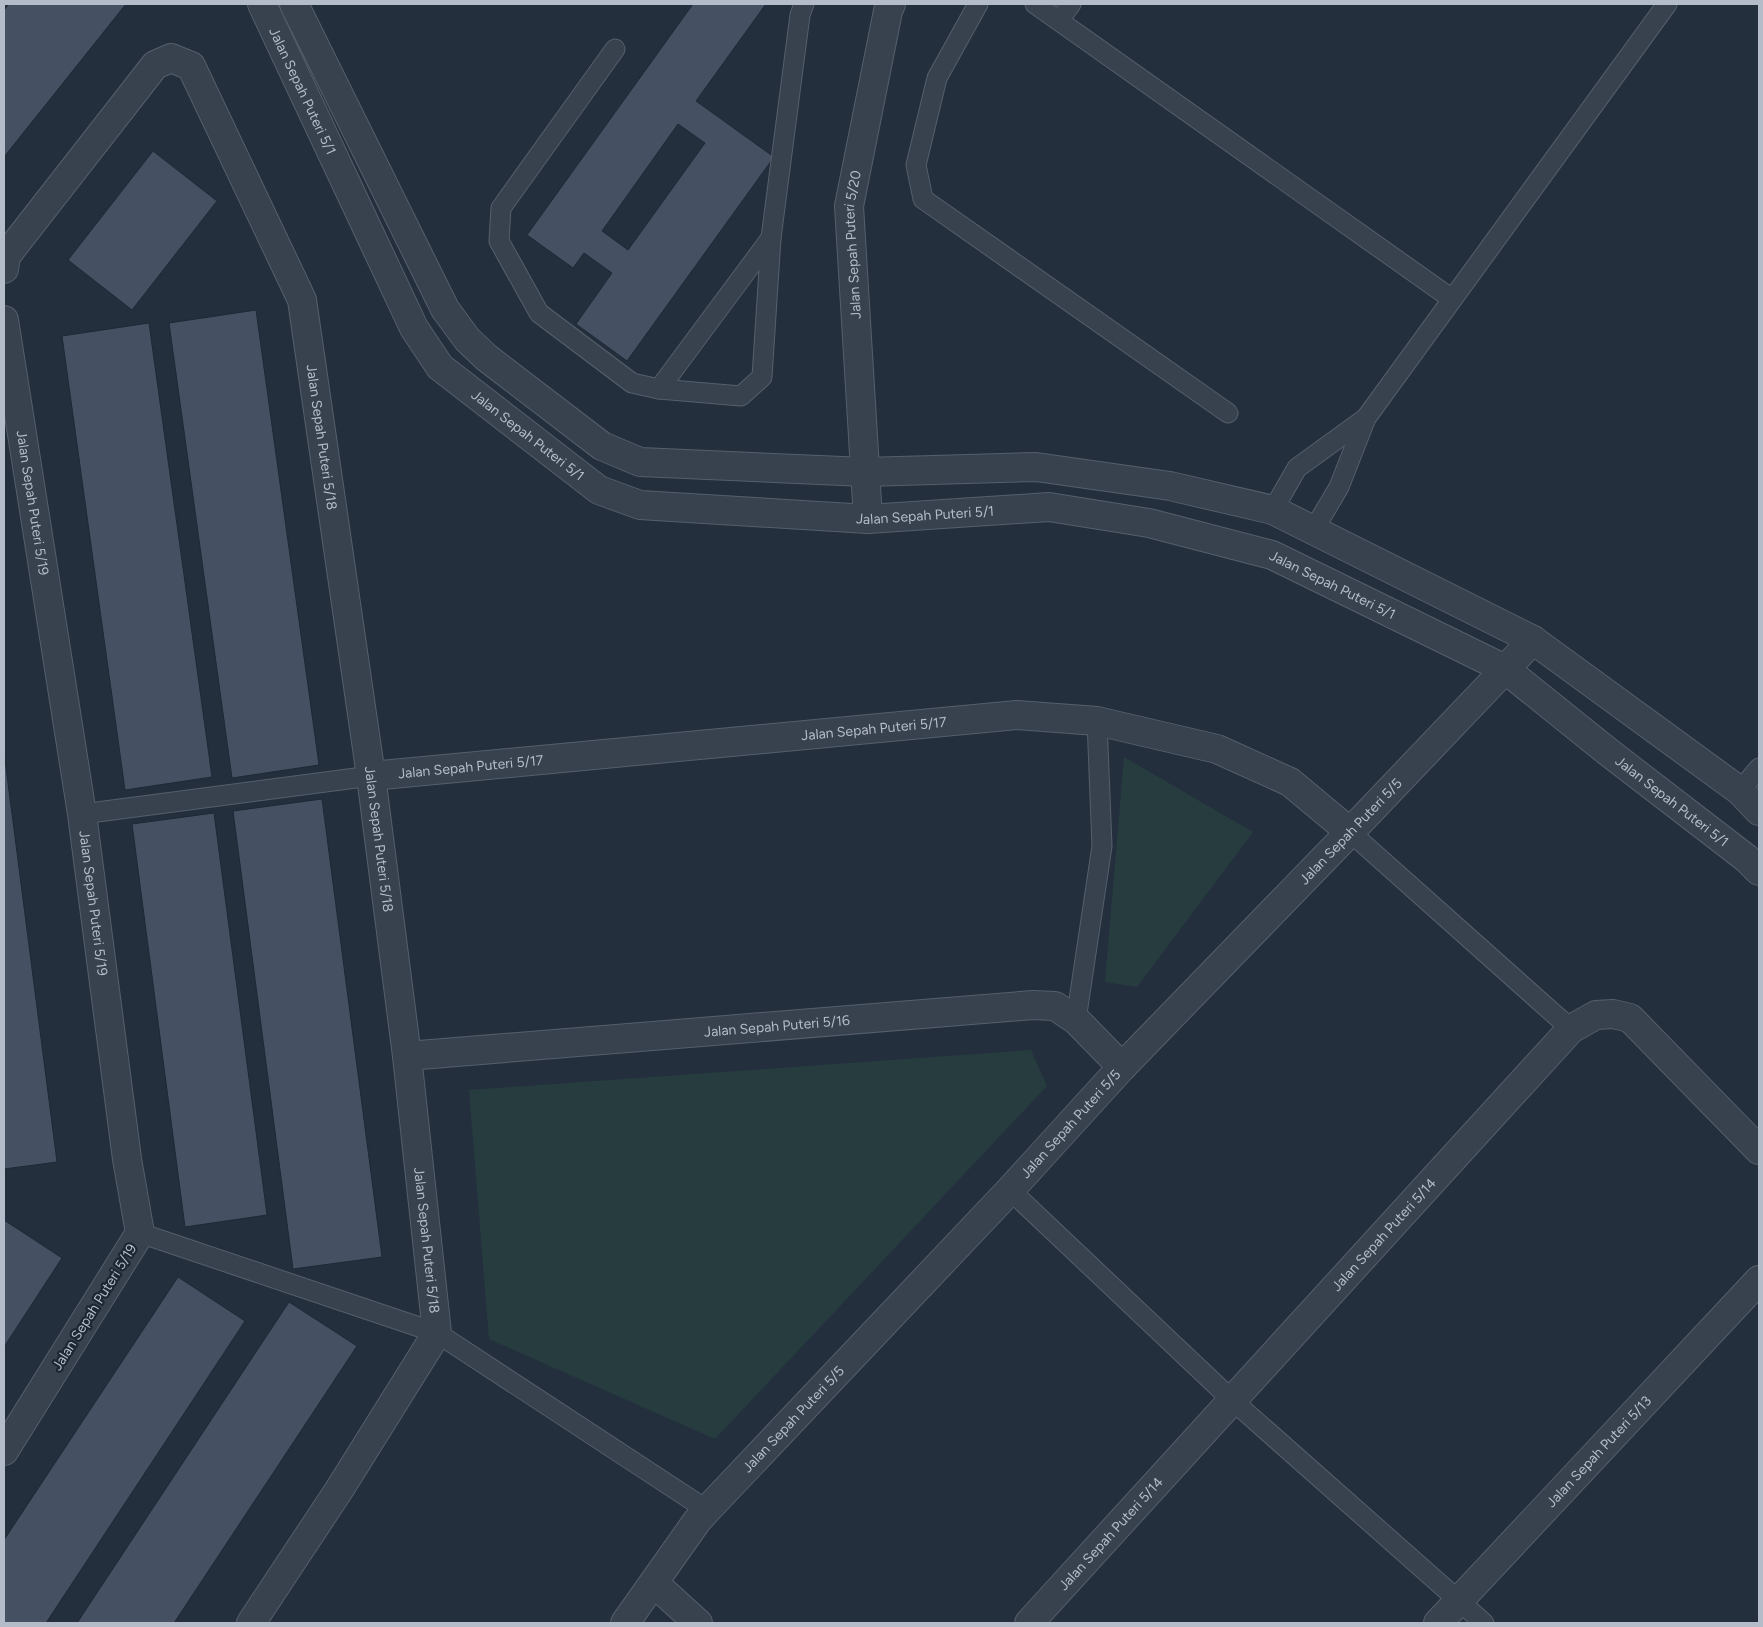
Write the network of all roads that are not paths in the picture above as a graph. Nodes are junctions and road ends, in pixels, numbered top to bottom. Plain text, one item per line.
1 (262, 4) edge
2 (294, 4) edge
3 (804, 4) edge
4 (891, 4) edge
5 (978, 4) edge
6 (1035, 4) edge
7 (1070, 4) edge
8 (1667, 4) edge
9 (1059, 20) junction
10 (614, 50) dead end
11 (770, 238) junction
12 (4, 269) edge
13 (1452, 299) junction
14 (4, 320) edge
15 (659, 389) junction
16 (1228, 413) dead end
17 (1366, 418) junction
18 (865, 472) junction
19 (1273, 510) junction
20 (868, 520) junction
21 (1313, 531) junction
22 (1533, 640) junction
23 (1505, 669) junction
24 (1097, 721) junction
25 (1759, 768) edge
26 (371, 776) junction
27 (1740, 792) junction
28 (1759, 811) edge
29 (82, 814) junction
30 (1350, 832) junction
31 (1759, 870) edge
32 (1076, 1020) junction
33 (1571, 1029) junction
34 (407, 1056) junction
35 (1122, 1067) junction
36 (1759, 1150) edge
37 (1010, 1190) junction
38 (140, 1233) junction
39 (1759, 1280) edge
40 (436, 1333) junction
41 (1232, 1400) junction
42 (4, 1451) edge
43 (707, 1510) junction
44 (654, 1583) junction
45 (1459, 1601) junction
46 (251, 1623) edge
47 (625, 1623) edge
48 (698, 1623) edge
49 (1029, 1623) edge
50 (1438, 1623) edge
51 (1484, 1623) edge

1 - 20 street, Jalan Sepah Puteri 5/1
2 - 18 street
3 - 11 lane
4 - 18 street, Jalan Sepah Puteri 5/20
5 - 16 lane
6 - 9 lane
7 - 9 lane
8 - 13 lane
9 - 13 lane
10 - 15 lane
11 - 15 lane
11 - 15 lane
12 - 26 street, Jalan Sepah Puteri 5/18
13 - 17 lane
14 - 29 street, Jalan Sepah Puteri 5/19
17 - 19 lane
17 - 21 lane
18 - 19 street
18 - 20 street, Jalan Sepah Puteri 5/20
19 - 21 street
20 - 23 street, Jalan Sepah Puteri 5/1
21 - 22 street
22 - 23 street, Jalan Sepah Puteri 5/5
22 - 27 street
23 - 30 street, Jalan Sepah Puteri 5/5
23 - 31 street, Jalan Sepah Puteri 5/1
24 - 26 street, Jalan Sepah Puteri 5/17
24 - 30 street, Jalan Sepah Puteri 5/17
24 - 32 lane
25 - 27 lane
26 - 29 lane
26 - 34 street, Jalan Sepah Puteri 5/18
27 - 28 street
29 - 38 street, Jalan Sepah Puteri 5/19
30 - 33 lane
30 - 35 street, Jalan Sepah Puteri 5/5
32 - 34 street, Jalan Sepah Puteri 5/16
32 - 35 street, Jalan Sepah Puteri 5/16
33 - 36 street, Jalan Sepah Puteri 5/14
33 - 41 street, Jalan Sepah Puteri 5/14
34 - 40 street, Jalan Sepah Puteri 5/18
35 - 37 street, Jalan Sepah Puteri 5/5
37 - 41 lane
37 - 43 street, Jalan Sepah Puteri 5/5
38 - 40 lane
38 - 42 street, Jalan Sepah Puteri 5/19
39 - 45 street, Jalan Sepah Puteri 5/13
40 - 43 lane
40 - 46 street, Jalan Sepah Puteri 5/18
41 - 45 lane
41 - 49 street, Jalan Sepah Puteri 5/14
43 - 44 street, Jalan Sepah Puteri 5/5
44 - 47 street, Jalan Sepah Puteri 5/5
44 - 48 street
45 - 50 street, Jalan Sepah Puteri 5/13
45 - 51 lane

